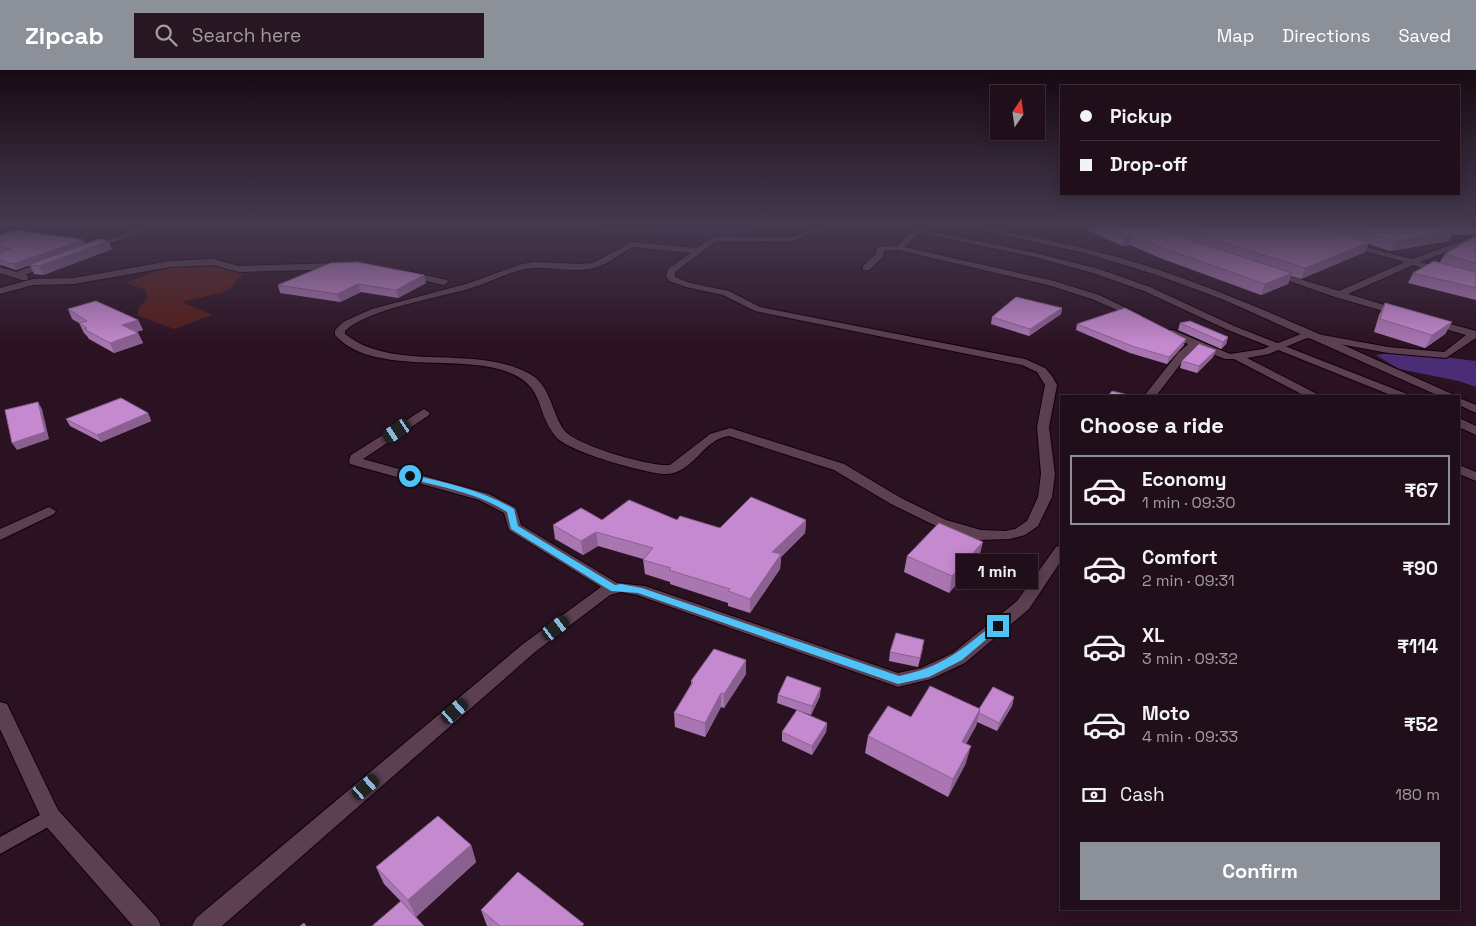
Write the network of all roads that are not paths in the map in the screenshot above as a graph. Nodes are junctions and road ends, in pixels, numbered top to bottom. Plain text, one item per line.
1 (46, 265) edge
2 (170, 265) edge
3 (228, 265) edge
4 (595, 265) edge
5 (679, 265) edge
6 (869, 265) edge
7 (973, 265) edge
8 (1073, 265) edge
9 (1133, 265) edge
10 (1405, 265) edge
11 (1422, 265) edge
12 (352, 266) edge
13 (866, 268) dead end
14 (0, 270) edge
15 (1261, 270) edge
16 (399, 273) edge
17 (17, 275) junction
18 (1476, 280) edge
19 (33, 282) junction
20 (444, 282) dead end
21 (0, 291) edge
22 (1338, 296) junction
23 (1306, 335) junction
24 (1475, 335) edge
25 (1194, 344) junction
26 (1278, 347) junction
27 (1237, 357) junction
28 (1151, 395) edge
29 (1311, 395) edge
30 (1401, 395) edge
31 (1446, 395) edge
32 (1460, 401) edge
33 (1476, 408) edge
34 (424, 412) dead end
35 (1460, 423) edge
36 (1476, 431) edge
37 (1460, 469) edge
38 (1476, 477) edge
39 (50, 511) dead end
40 (0, 535) edge
41 (1060, 551) edge
42 (614, 588) junction
43 (0, 709) edge
44 (51, 817) junction
45 (0, 846) edge
46 (149, 926) edge
47 (204, 926) edge

1 - 17 street
2 - 19 street
3 - 12 street
4 - 5 street
6 - 13 street
7 - 25 street
8 - 26 street
9 - 23 street
10 - 22 street
11 - 18 street
14 - 17 street
15 - 22 street
16 - 20 street
17 - 19 street
19 - 21 street
22 - 24 street
23 - 24 street
23 - 26 street
23 - 31 street
25 - 27 street
25 - 28 street
26 - 27 street
26 - 30 street
27 - 29 street
32 - 33 street
34 - 42 street
35 - 36 street
37 - 38 street
39 - 40 street
41 - 42 street
42 - 47 street
43 - 44 street
44 - 45 lane
44 - 46 street

